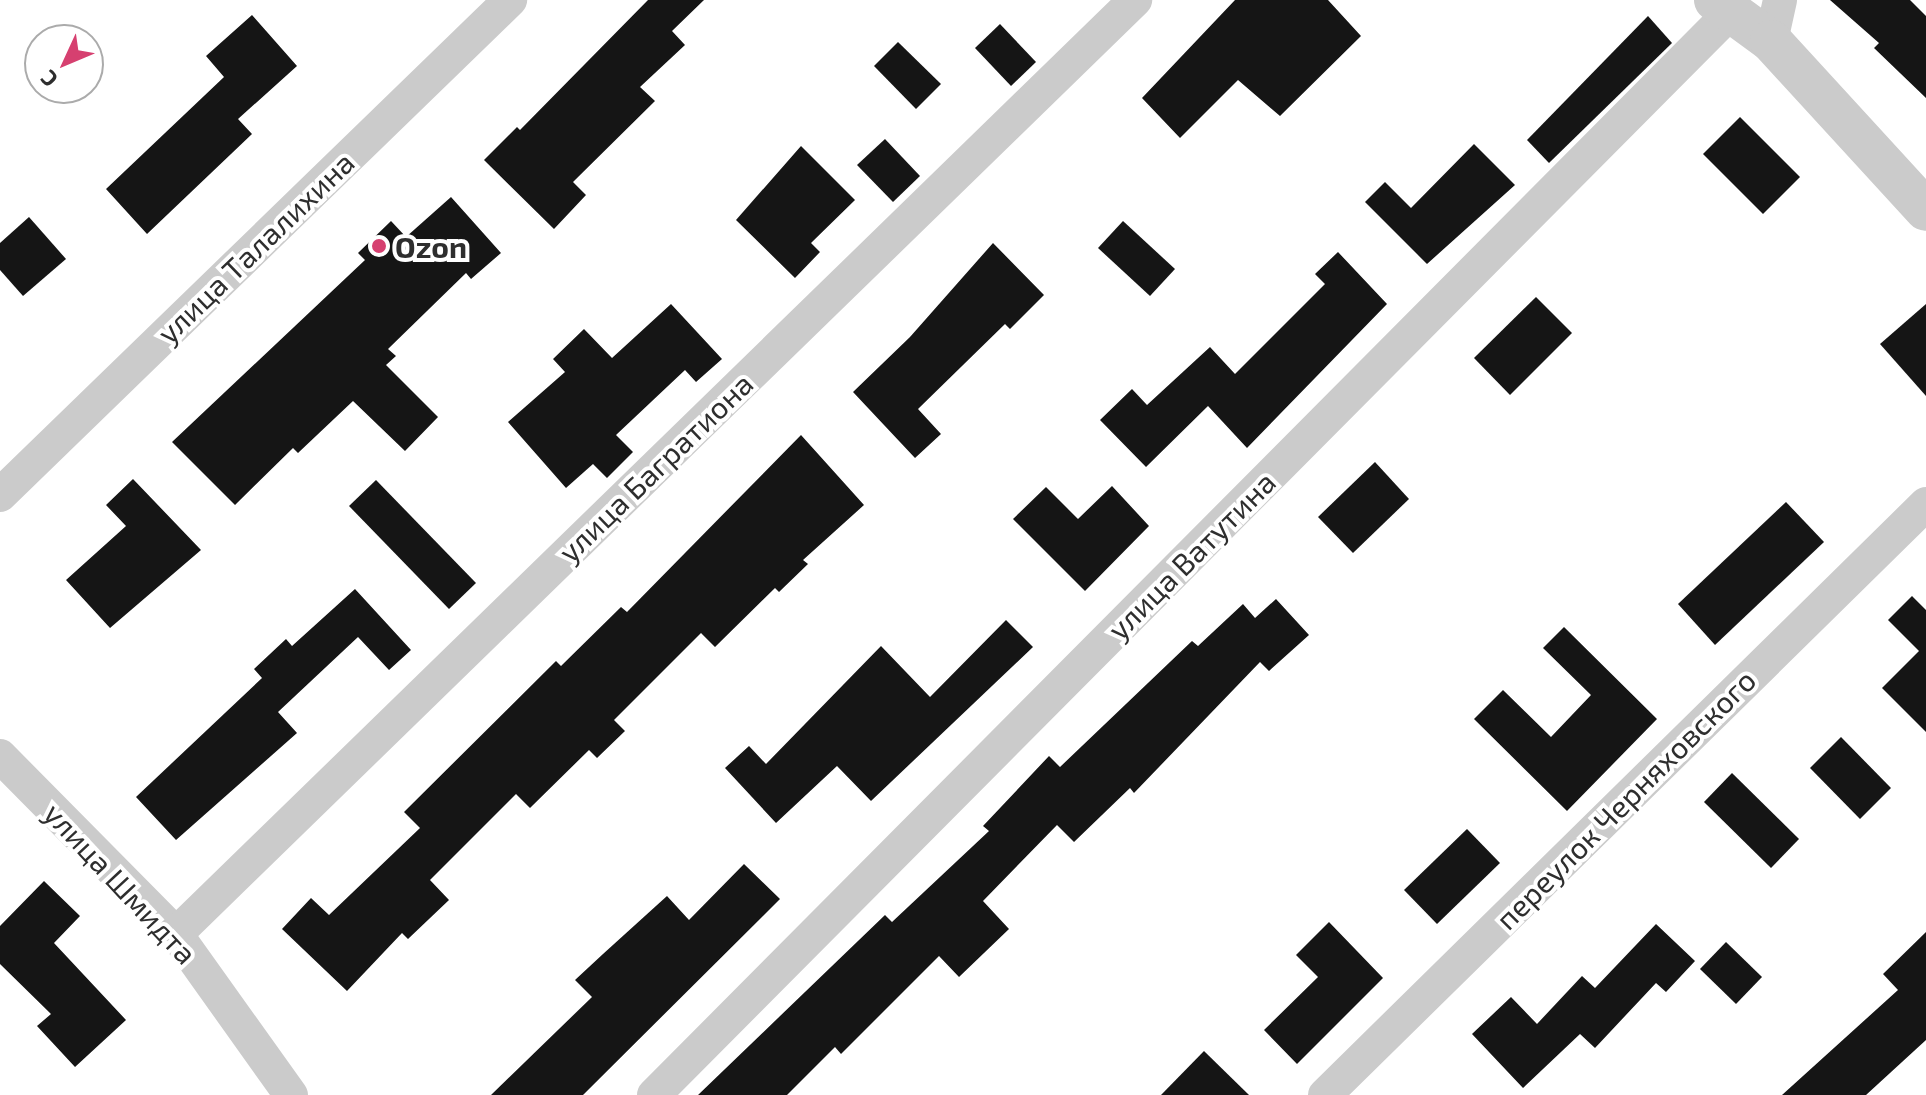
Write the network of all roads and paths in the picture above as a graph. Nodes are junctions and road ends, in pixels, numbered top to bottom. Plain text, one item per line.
1 (510, 0) edge
2 (1135, 0) edge
3 (1780, 0) edge
4 (1722, 7) edge
5 (1771, 41) junction
6 (1926, 210) edge
7 (0, 495) edge
8 (1926, 504) edge
9 (0, 756) edge
10 (176, 934) junction
11 (291, 1095) edge
12 (654, 1095) edge
13 (1325, 1095) edge

1 - 7 street, улица Талалихина
2 - 10 street, улица Багратиона
3 - 5 street
4 - 5 street
4 - 12 street, улица Ватутина
5 - 6 street
8 - 13 street, переулок Черняховского
9 - 10 street, улица Шмидта
10 - 11 street, улица Шмидта

